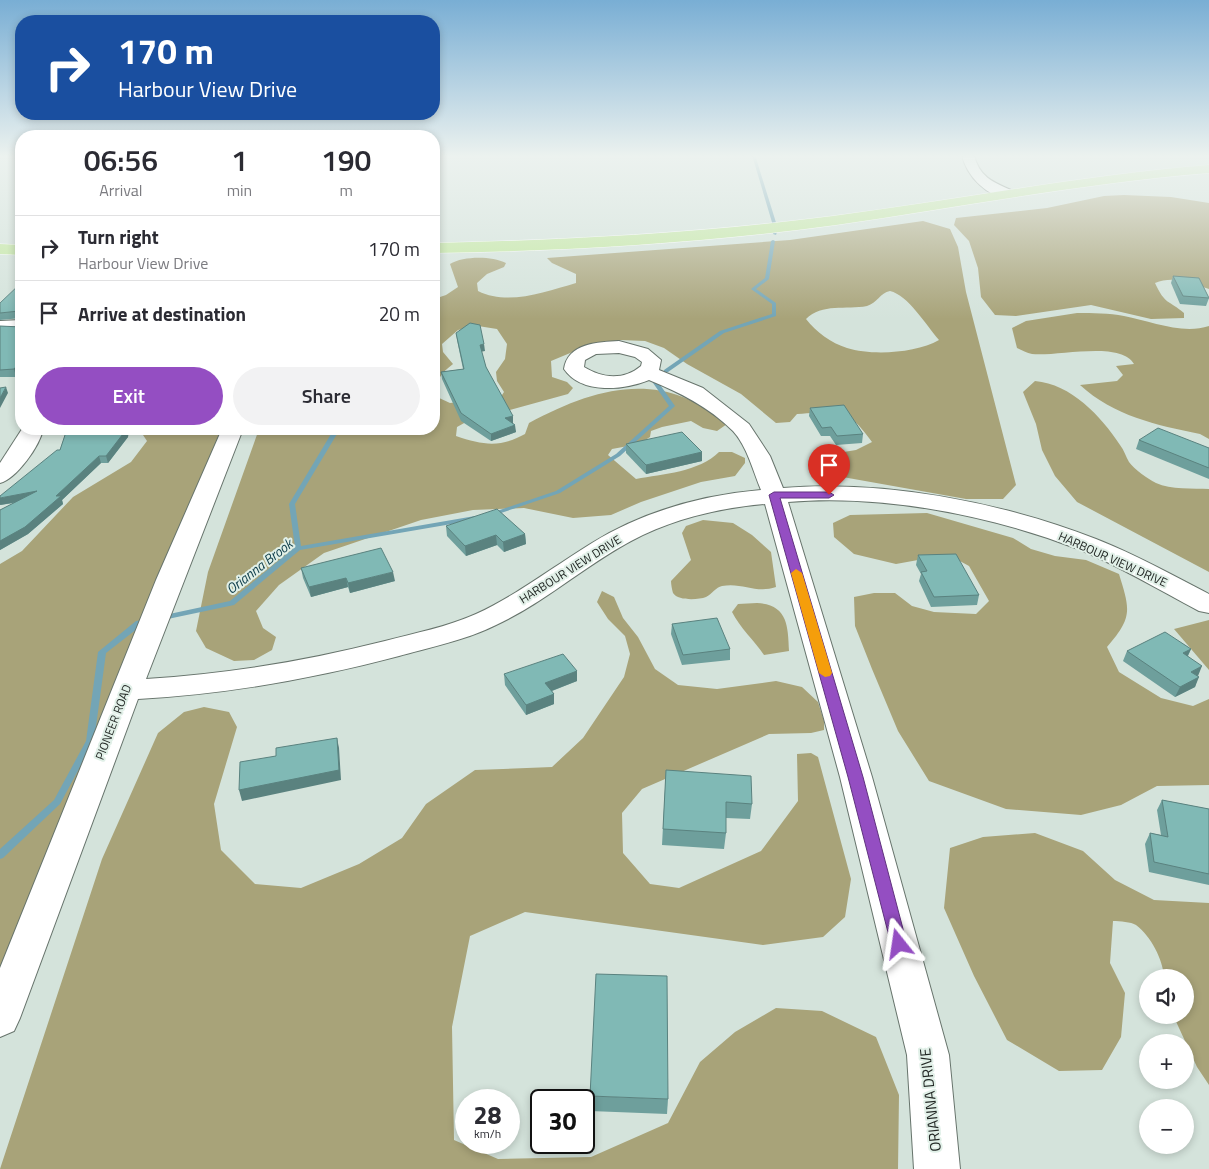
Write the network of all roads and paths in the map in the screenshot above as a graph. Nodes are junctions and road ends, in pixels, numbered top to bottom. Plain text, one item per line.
1 (897, 210) edge
2 (440, 248) edge
3 (0, 249) edge
4 (15, 250) edge
5 (15, 325) edge
6 (0, 326) edge
7 (649, 373) dead end
8 (30, 435) edge
9 (230, 435) edge
10 (0, 476) edge
11 (774, 495) junction
12 (1209, 605) edge
13 (126, 690) junction
14 (0, 1018) edge
15 (937, 1169) edge

1 - 2 main road
3 - 4 main road
5 - 6 street
7 - 11 street, ORIANNA DRIVE
8 - 10 street
9 - 13 street, PIONEER ROAD
11 - 12 street, HARBOUR VIEW DRIVE
11 - 13 street, HARBOUR VIEW DRIVE
11 - 15 street, ORIANNA DRIVE
13 - 14 street, PIONEER ROAD

